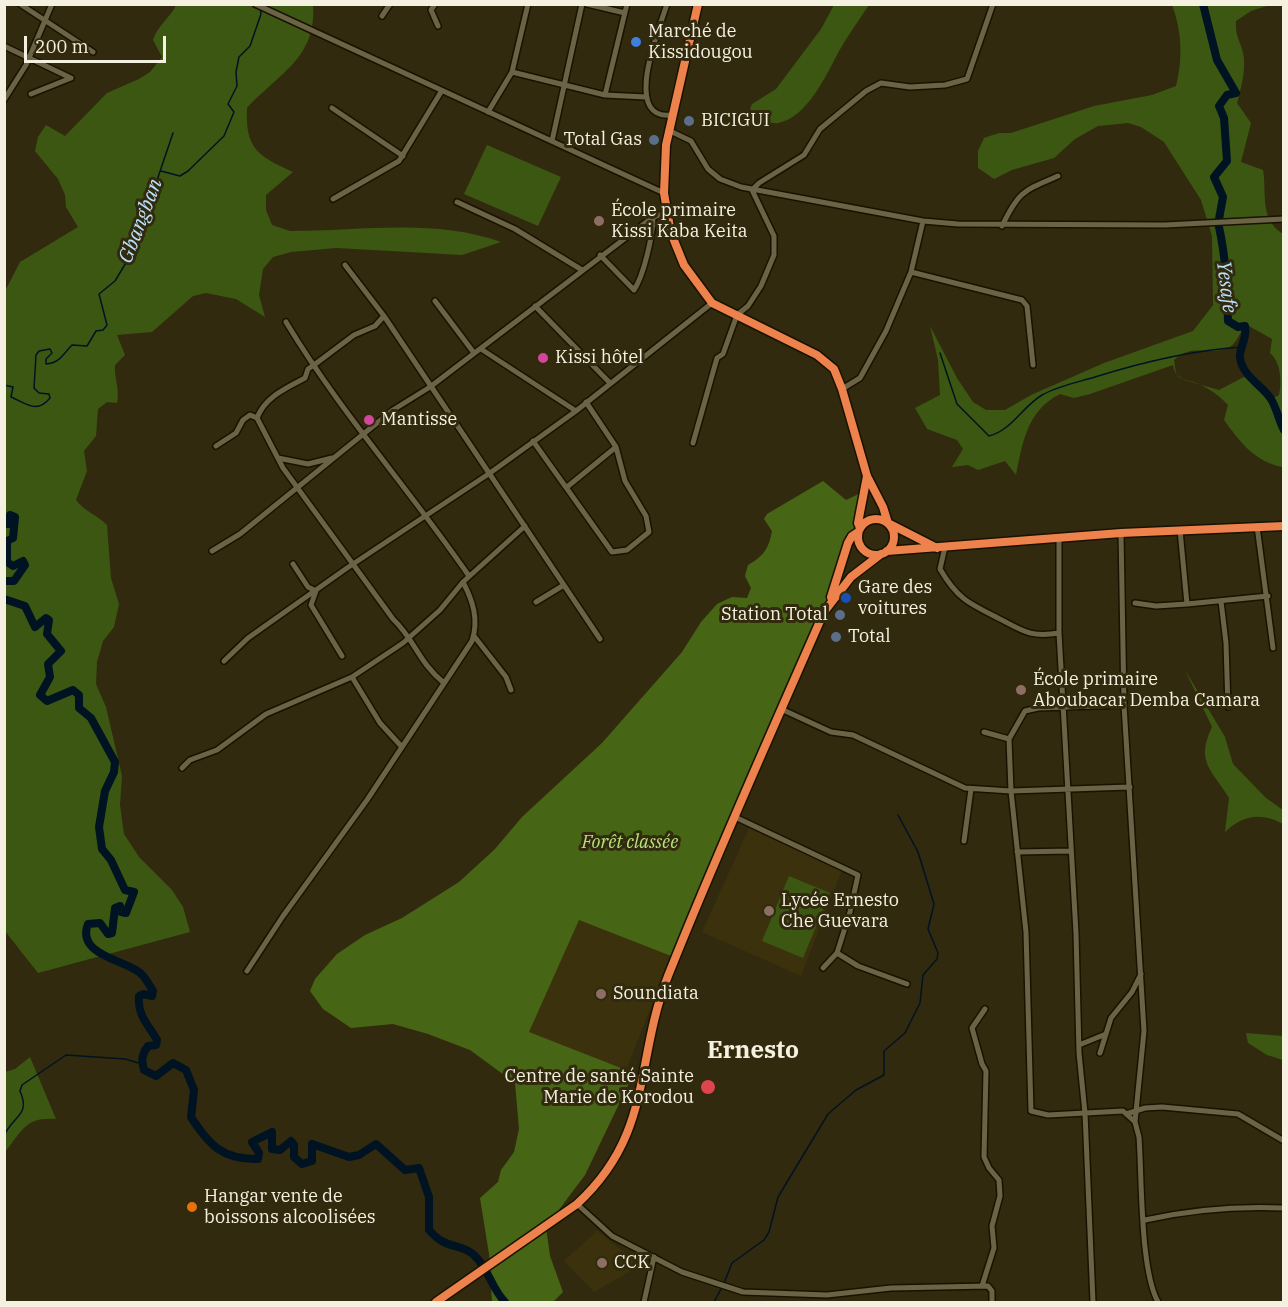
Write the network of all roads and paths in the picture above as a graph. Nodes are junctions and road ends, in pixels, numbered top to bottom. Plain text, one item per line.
1 (20, 4) edge
2 (52, 4) edge
3 (255, 4) edge
4 (390, 4) edge
5 (435, 4) edge
6 (528, 4) edge
7 (582, 4) edge
8 (587, 4) edge
9 (627, 4) edge
10 (668, 4) edge
11 (698, 4) edge
12 (993, 4) edge
13 (625, 14) junction
14 (382, 16) dead end
15 (45, 22) junction
16 (438, 26) dead end
17 (4, 46) edge
18 (93, 52) dead end
19 (29, 60) junction
20 (512, 72) junction
21 (564, 84) junction
22 (441, 92) junction
23 (31, 94) dead end
24 (605, 95) junction
25 (646, 97) junction
26 (4, 100) edge
27 (332, 108) dead end
28 (488, 112) junction
29 (673, 115) junction
30 (668, 130) junction
31 (552, 141) junction
32 (403, 156) junction
33 (1058, 176) dead end
34 (752, 190) junction
35 (664, 193) junction
36 (333, 199) dead end
37 (457, 201) dead end
38 (666, 213) junction
39 (653, 217) junction
40 (1284, 219) edge
41 (923, 221) junction
42 (1002, 226) junction
43 (600, 255) junction
44 (345, 265) dead end
45 (582, 270) junction
46 (911, 272) junction
47 (435, 301) dead end
48 (712, 303) junction
49 (535, 306) junction
50 (384, 316) junction
51 (737, 317) junction
52 (286, 322) dead end
53 (481, 349) junction
54 (474, 353) junction
55 (314, 365) junction
56 (1033, 365) dead end
57 (609, 382) junction
58 (430, 387) junction
59 (842, 389) junction
60 (586, 402) junction
61 (576, 411) junction
62 (257, 418) junction
63 (363, 436) junction
64 (533, 441) junction
65 (693, 443) dead end
66 (216, 446) dead end
67 (616, 447) junction
68 (334, 457) junction
69 (278, 458) junction
70 (490, 473) junction
71 (867, 476) junction
72 (297, 486) junction
73 (567, 487) junction
74 (427, 514) junction
75 (888, 523) junction
76 (1284, 525) edge
77 (525, 526) junction
78 (1257, 526) junction
79 (859, 530) junction
80 (1180, 530) junction
81 (1121, 533) junction
82 (1059, 539) junction
83 (941, 547) junction
84 (212, 551) dead end
85 (884, 553) junction
86 (354, 563) junction
87 (293, 564) dead end
88 (469, 576) junction
89 (463, 582) junction
90 (564, 585) junction
91 (316, 591) junction
92 (1268, 596) junction
93 (830, 600) junction
94 (1221, 601) junction
95 (536, 602) dead end
96 (1136, 603) dead end
97 (1187, 604) junction
98 (1059, 633) junction
99 (474, 636) junction
100 (408, 638) junction
101 (600, 639) dead end
102 (1273, 648) dead end
103 (342, 656) dead end
104 (224, 661) dead end
105 (352, 677) junction
106 (444, 683) junction
107 (511, 690) dead end
108 (1124, 705) junction
109 (1227, 707) dead end
110 (781, 709) junction
111 (1063, 709) junction
112 (984, 732) dead end
113 (1009, 739) junction
114 (402, 747) junction
115 (182, 768) dead end
116 (1130, 787) junction
117 (971, 789) junction
118 (1067, 789) junction
119 (1011, 791) junction
120 (735, 817) junction
121 (964, 841) dead end
122 (1071, 851) junction
123 (1017, 852) junction
124 (837, 953) junction
125 (822, 968) dead end
126 (247, 971) dead end
127 (1141, 973) junction
128 (907, 984) dead end
129 (985, 1009) dead end
130 (1106, 1034) junction
131 (1079, 1045) junction
132 (1100, 1053) dead end
133 (1137, 1110) junction
134 (1085, 1113) junction
135 (1126, 1114) junction
136 (1135, 1122) junction
137 (1284, 1141) edge
138 (577, 1204) junction
139 (1284, 1208) edge
140 (1145, 1220) junction
141 (654, 1257) junction
142 (982, 1286) junction
143 (1152, 1292) junction
144 (436, 1302) edge
145 (644, 1302) edge
146 (992, 1302) edge
147 (1093, 1302) edge
148 (1151, 1302) edge
149 (1158, 1302) edge

1 - 15 street
2 - 15 street
3 - 22 street
4 - 14 street
5 - 16 street
6 - 20 street
7 - 21 street
8 - 13 street
9 - 13 street
10 - 25 street
11 - 29 highway
12 - 34 street
13 - 24 street
15 - 18 street
15 - 19 street
17 - 19 street
19 - 23 street
19 - 26 street
20 - 21 street
20 - 28 street
21 - 24 street
21 - 31 street
22 - 28 street
22 - 32 street
24 - 25 street
25 - 29 street
27 - 32 street
28 - 31 street
29 - 30 highway
30 - 34 street
30 - 35 highway
31 - 35 street
32 - 36 street
33 - 42 street
34 - 41 street
34 - 51 street
35 - 38 highway
37 - 45 street
38 - 39 street
38 - 48 highway
39 - 43 street
39 - 43 street
40 - 42 street
41 - 42 street
41 - 46 street
43 - 45 street
44 - 50 street
45 - 49 street
46 - 56 street
46 - 59 street
47 - 54 street
48 - 51 highway
48 - 57 street
49 - 53 street
49 - 57 street
50 - 55 street
50 - 58 street
51 - 59 highway
51 - 65 street
52 - 55 street
53 - 54 street
53 - 61 street
54 - 58 street
55 - 62 street
55 - 63 street
57 - 60 street
58 - 63 street
58 - 70 street
59 - 71 highway
60 - 61 street
60 - 67 street
61 - 64 street
62 - 66 street
62 - 69 street
63 - 68 street
63 - 74 street
64 - 70 street
64 - 73 street
67 - 73 street
67 - 73 street
68 - 69 street
68 - 72 street
69 - 72 street
70 - 74 street
70 - 77 street
71 - 75 highway
71 - 79 highway
72 - 84 street
72 - 86 street
74 - 86 street
74 - 88 street
75 - 79 highway
75 - 83 highway
75 - 85 highway
76 - 78 highway
77 - 88 street
77 - 90 street
78 - 80 highway
78 - 92 street
79 - 85 highway
79 - 93 highway
80 - 81 highway
80 - 97 street
81 - 82 highway
81 - 108 street
82 - 83 highway
82 - 98 street
83 - 85 highway
83 - 98 street
85 - 93 highway
86 - 91 street
86 - 100 street
87 - 91 street
88 - 89 street
89 - 99 street
89 - 100 street
90 - 95 street
90 - 101 street
91 - 103 street
91 - 104 street
92 - 94 street
92 - 102 street
93 - 110 highway
94 - 97 street
94 - 109 street
96 - 97 street
98 - 111 street
99 - 106 street
99 - 107 street
100 - 105 street
100 - 106 street
105 - 114 street
105 - 115 street
106 - 114 street
108 - 111 street
108 - 116 street
110 - 117 street
110 - 120 highway
111 - 113 street
111 - 118 street
112 - 113 street
113 - 119 street
114 - 126 street
116 - 118 street
116 - 127 street
117 - 119 street
117 - 121 street
118 - 119 street
118 - 122 street
119 - 123 street
120 - 124 street
120 - 138 highway
122 - 123 street
122 - 131 street
123 - 134 street
124 - 125 street
124 - 128 street
127 - 130 street
127 - 133 street
129 - 142 street
130 - 131 street
130 - 132 street
131 - 134 street
133 - 135 street
133 - 136 street
133 - 137 street
134 - 135 street
134 - 147 street
135 - 136 street
136 - 140 street
138 - 141 street
138 - 144 highway
139 - 140 street
140 - 143 street
141 - 142 street
141 - 145 street
142 - 146 street
143 - 148 street
143 - 149 street

